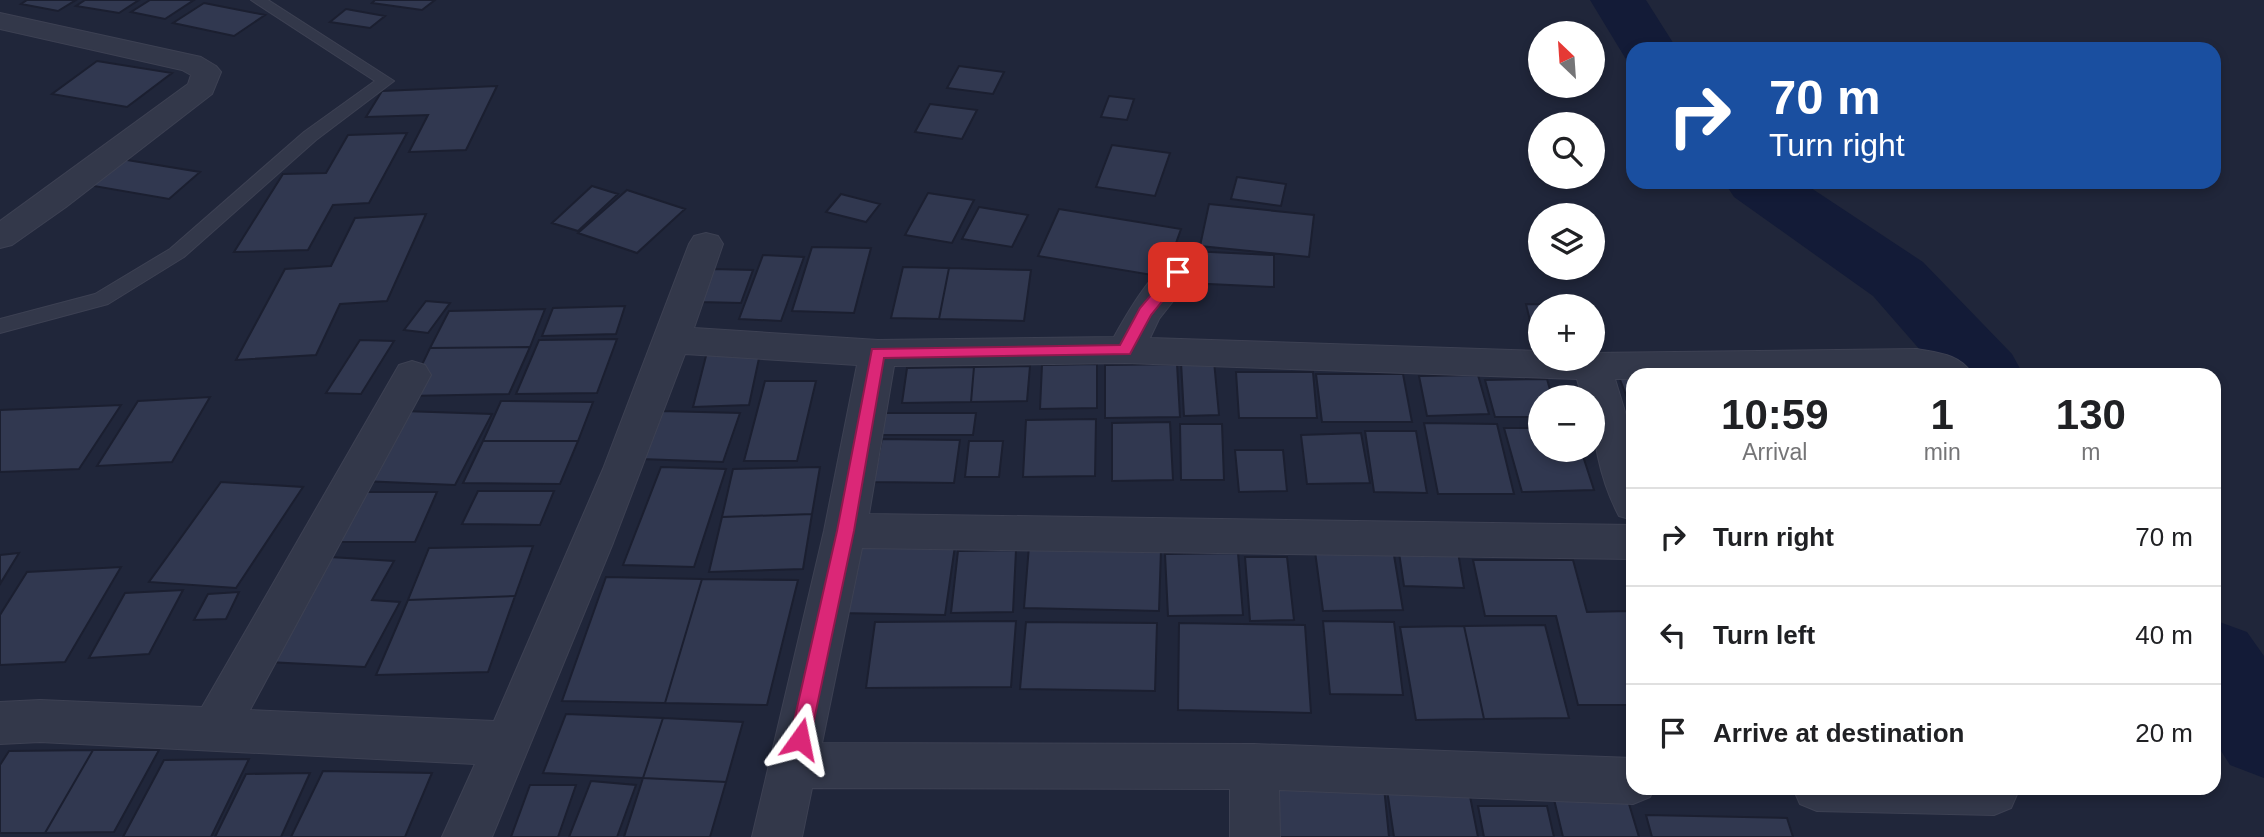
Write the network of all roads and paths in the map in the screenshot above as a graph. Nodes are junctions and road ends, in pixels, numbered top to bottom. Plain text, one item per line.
1 (258, 0) edge
2 (0, 21) edge
3 (0, 237) edge
4 (706, 244) dead end
5 (1178, 272) dead end
6 (0, 326) edge
7 (673, 340) junction
8 (1125, 350) junction
9 (878, 353) junction
10 (1528, 364) edge
11 (1605, 366) edge
12 (1944, 368) edge
13 (1593, 371) edge
14 (412, 374) dead end
15 (1626, 480) edge
16 (845, 531) junction
17 (1626, 542) edge
18 (0, 723) edge
19 (214, 731) junction
20 (507, 744) junction
21 (794, 765) junction
22 (1254, 767) junction
23 (1626, 781) edge
24 (467, 837) edge
25 (777, 837) edge
26 (1255, 837) edge

1 - 6 lane
2 - 3 street
4 - 7 street
5 - 8 street
7 - 9 street
7 - 20 street
8 - 9 street
8 - 10 street
9 - 16 street
11 - 12 street
13 - 15 street
14 - 19 street
16 - 17 street
16 - 21 street
18 - 19 street
19 - 20 street
20 - 24 street
21 - 22 street
21 - 25 street
22 - 23 street
22 - 26 street

